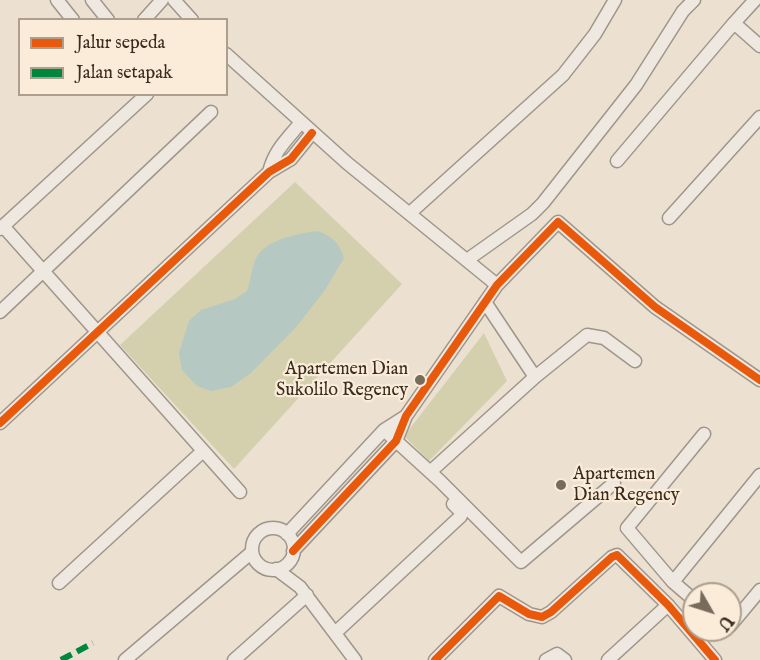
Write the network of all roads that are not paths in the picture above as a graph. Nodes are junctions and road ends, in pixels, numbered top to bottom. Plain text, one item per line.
1 (57, 0) edge
2 (92, 0) edge
3 (162, 0) edge
4 (174, 0) edge
5 (615, 0) edge
6 (694, 0) edge
7 (756, 0) edge
8 (71, 18) edge
9 (106, 18) edge
10 (146, 18) edge
11 (190, 18) edge
12 (734, 22) junction
13 (760, 46) edge
14 (228, 56) edge
15 (145, 96) edge
16 (211, 112) dead end
17 (760, 117) edge
18 (301, 122) junction
19 (312, 133) junction
20 (617, 162) dead end
21 (268, 171) junction
22 (410, 213) junction
23 (669, 219) dead end
24 (2, 227) edge
25 (467, 260) junction
26 (44, 271) junction
27 (497, 285) junction
28 (485, 302) junction
29 (0, 312) edge
30 (98, 332) junction
31 (635, 361) dead end
32 (535, 376) junction
33 (760, 380) edge
34 (406, 416) junction
35 (0, 423) edge
36 (384, 430) junction
37 (704, 434) dead end
38 (396, 441) junction
39 (203, 451) junction
40 (430, 472) junction
41 (760, 475) edge
42 (440, 482) junction
43 (614, 483) dead end
44 (240, 492) dead end
45 (291, 545) junction
46 (252, 552) junction
47 (280, 568) junction
48 (673, 582) junction
49 (59, 584) dead end
50 (682, 590) edge
51 (760, 590) edge
52 (303, 591) junction
53 (668, 605) junction
54 (742, 612) edge
55 (335, 633) junction
56 (548, 658) edge
57 (712, 659) edge
58 (125, 660) edge
59 (234, 660) edge
60 (355, 660) edge
61 (435, 660) edge
62 (564, 660) edge
63 (608, 660) edge

1 - 8 street
2 - 9 street
3 - 10 street
4 - 11 street
5 - 22 street
6 - 25 street
7 - 12 street
12 - 13 street
12 - 20 street
14 - 18 street
15 - 24 street
16 - 26 street
17 - 23 street
18 - 19 street
18 - 21 street
19 - 21 street
19 - 22 street
21 - 30 street
22 - 25 street
24 - 26 street
25 - 27 street
26 - 29 street
26 - 30 street
27 - 28 street
27 - 33 street
28 - 32 street
28 - 34 street
30 - 35 street
30 - 39 street
31 - 32 street
32 - 40 street
34 - 36 street
34 - 38 street
36 - 38 street
36 - 45 street
37 - 48 street
38 - 40 street
38 - 45 street
39 - 44 street
39 - 49 street
40 - 42 street
41 - 48 street
42 - 43 street
42 - 55 street
45 - 46 street
45 - 47 street
45 - 52 street
46 - 47 street
46 - 58 street
47 - 52 street
48 - 50 street
51 - 54 street
52 - 55 street
52 - 59 street
53 - 57 street
53 - 61 street
53 - 63 street
55 - 60 street
56 - 62 street

